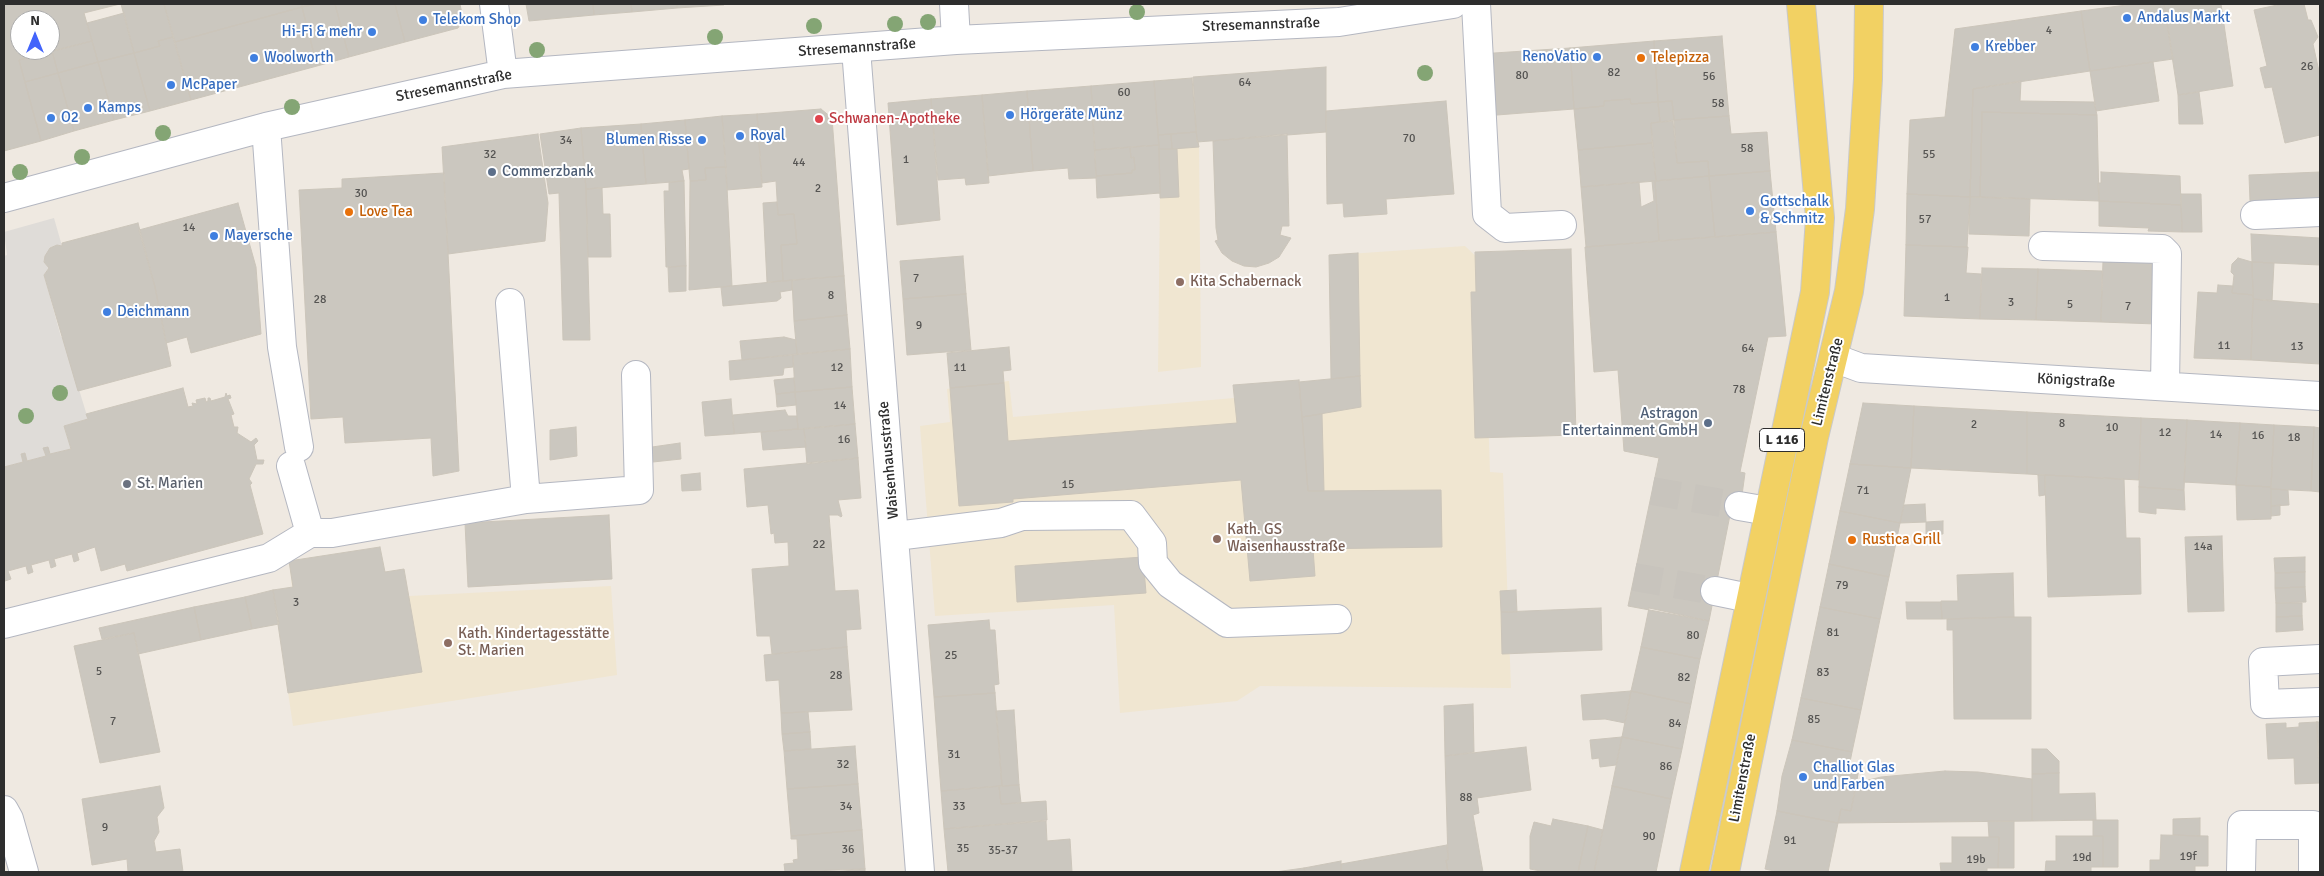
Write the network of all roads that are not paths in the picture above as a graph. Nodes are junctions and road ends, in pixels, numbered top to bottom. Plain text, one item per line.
1 (494, 4) edge
2 (954, 4) edge
3 (1453, 4) edge
4 (1476, 4) edge
5 (1801, 4) edge
6 (1869, 4) edge
7 (1338, 13) edge
8 (956, 40) junction
9 (856, 49) junction
10 (504, 74) junction
11 (266, 127) junction
12 (4, 198) edge
13 (2320, 212) edge
14 (2255, 215) dead end
15 (1562, 226) dead end
16 (2043, 246) dead end
17 (510, 303) dead end
18 (1834, 358) junction
19 (636, 375) dead end
20 (2165, 386) junction
21 (2320, 396) edge
22 (526, 499) junction
23 (1740, 506) tunnel mouth
24 (1768, 511) junction
25 (310, 533) junction
26 (896, 536) junction
27 (1715, 591) tunnel mouth
28 (1749, 598) junction
29 (1337, 619) dead end
30 (4, 624) edge
31 (2320, 659) edge
32 (2320, 702) edge
33 (4, 810) edge
34 (24, 872) edge
35 (920, 872) edge
36 (1694, 872) edge
37 (1725, 872) edge
38 (2242, 872) edge
39 (2313, 872) edge

1 - 10 street
2 - 8 street
3 - 7 street, Stresemannstraße
4 - 15 street
5 - 24 main road, Limitenstraße / L 116
6 - 18 main road, Limitenstraße / L 116
7 - 8 street, Stresemannstraße
8 - 9 street, Stresemannstraße
9 - 10 street, Stresemannstraße
9 - 26 street, Waisenhausstraße
10 - 11 street, Stresemannstraße
11 - 12 street, Stresemannstraße
11 - 25 street
13 - 14 street
16 - 20 street
17 - 22 street
18 - 20 street, Königstraße
18 - 37 main road, Limitenstraße / L 116
19 - 22 street
20 - 21 street, Königstraße
22 - 25 street
23 - 24 street
24 - 28 main road, Limitenstraße / L 116
25 - 30 street
26 - 29 street
26 - 35 street, Waisenhausstraße
27 - 28 street
28 - 36 main road, Limitenstraße / L 116
31 - 32 street
33 - 34 street
38 - 39 street

